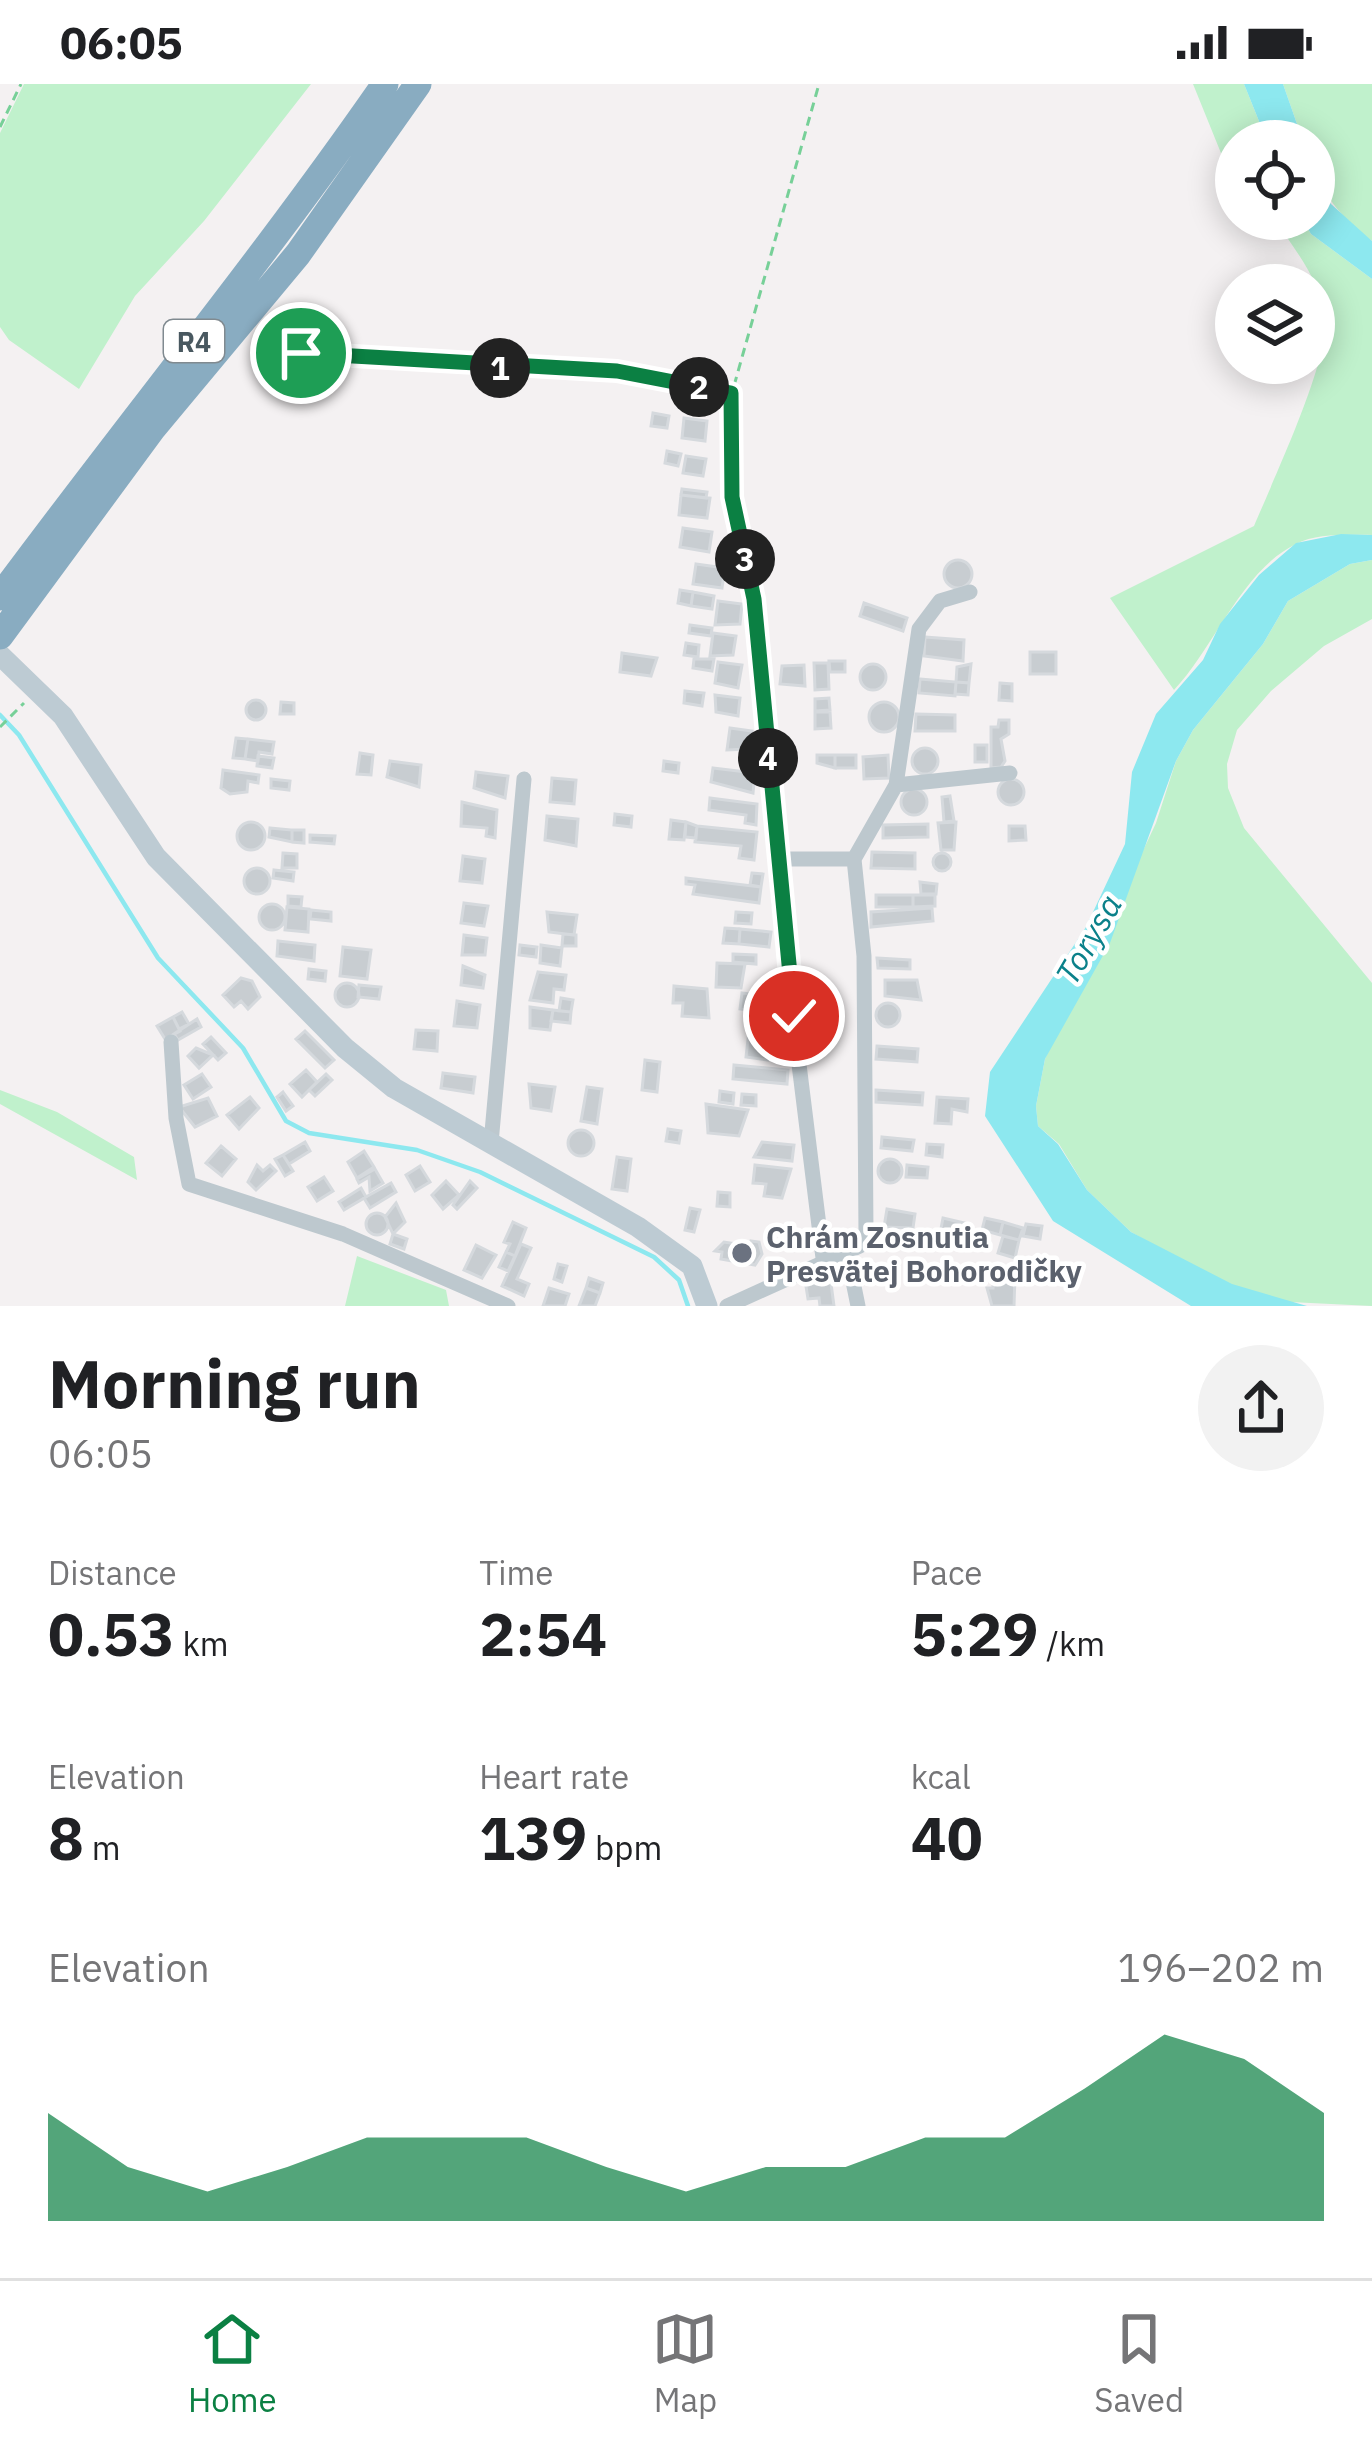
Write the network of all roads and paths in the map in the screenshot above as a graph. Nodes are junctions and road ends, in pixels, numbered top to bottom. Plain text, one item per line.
1 (21, 84) edge
2 (386, 84) edge
3 (418, 84) edge
4 (819, 84) edge
5 (0, 127) edge
6 (301, 353) dead end
7 (731, 393) junction
8 (729, 411) joint
9 (970, 592) dead end
10 (0, 597) edge
11 (3, 631) edge
12 (0, 656) edge
13 (12, 715) dead end
14 (0, 727) edge
15 (1010, 773) dead end
16 (524, 779) dead end
17 (896, 785) junction
18 (854, 859) junction
19 (776, 860) junction
20 (171, 1042) dead end
21 (491, 1143) junction
22 (847, 1252) junction
23 (823, 1258) junction
24 (508, 1306) edge
25 (707, 1306) edge
26 (727, 1306) edge
27 (858, 1306) edge

1 - 5 path
2 - 10 highway, R4
3 - 11 highway, R4
4 - 7 path
6 - 7 path
7 - 8 path
8 - 19 street
9 - 17 street
12 - 21 street
13 - 14 path
15 - 17 street
16 - 21 street
17 - 18 street
18 - 19 street
18 - 22 street
19 - 23 street
20 - 24 street
21 - 25 street
22 - 23 street
22 - 27 street
23 - 26 street

